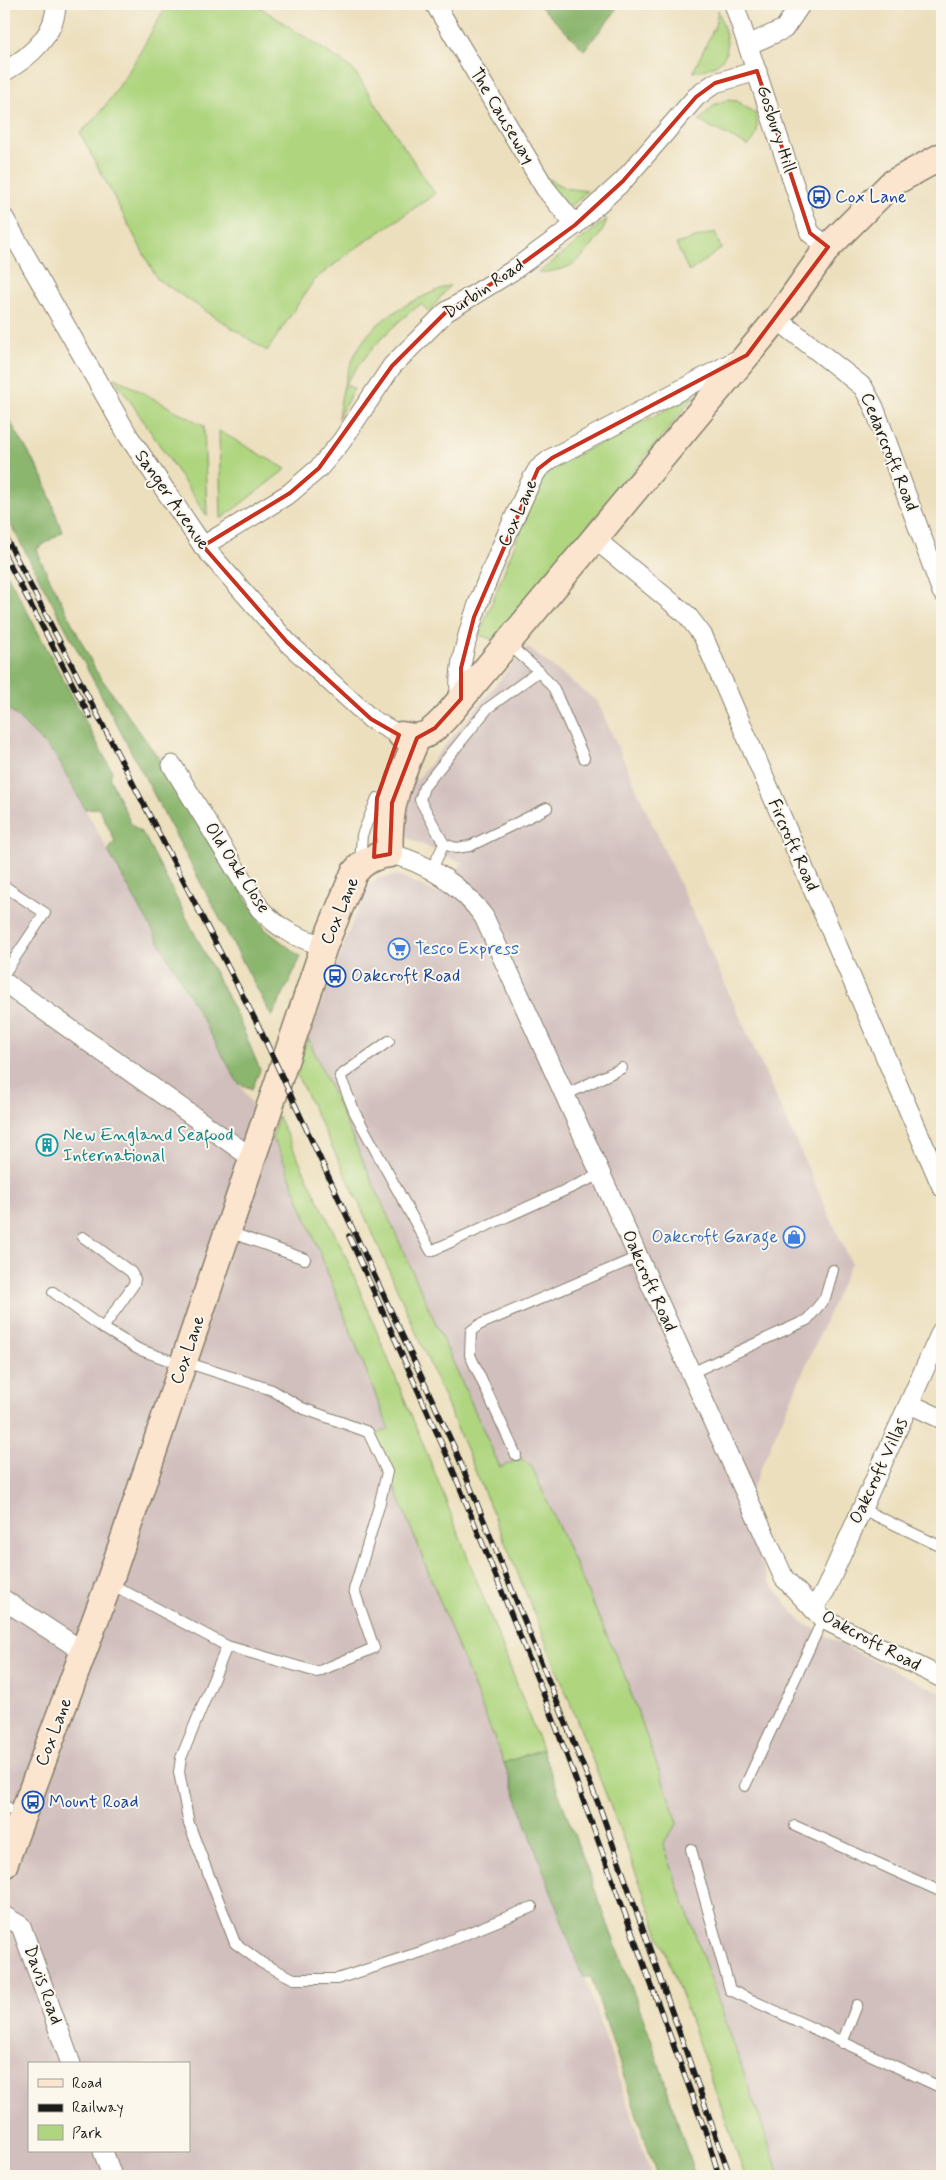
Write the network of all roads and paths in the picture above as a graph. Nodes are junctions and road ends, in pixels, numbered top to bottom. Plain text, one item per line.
1 (56, 4) edge
2 (435, 4) edge
3 (734, 4) edge
4 (801, 4) edge
5 (748, 46) junction
6 (757, 71) junction
7 (4, 72) edge
8 (942, 156) edge
9 (4, 218) edge
10 (575, 225) junction
11 (828, 246) junction
12 (777, 319) junction
13 (747, 355) junction
14 (595, 539) junction
15 (203, 546) junction
16 (942, 592) edge
17 (508, 644) junction
18 (539, 671) junction
19 (461, 699) junction
20 (417, 734) junction
21 (584, 758) dead end
22 (172, 766) dead end
23 (384, 801) junction
24 (547, 808) dead end
25 (444, 844) junction
26 (375, 859) junction
27 (431, 872) junction
28 (4, 886) edge
29 (324, 946) junction
30 (4, 974) edge
31 (4, 982) edge
32 (388, 1041) dead end
33 (622, 1068) dead end
34 (565, 1094) junction
35 (252, 1158) junction
36 (601, 1174) junction
37 (942, 1187) edge
38 (228, 1232) junction
39 (83, 1237) dead end
40 (638, 1257) junction
41 (305, 1258) dead end
42 (833, 1270) dead end
43 (52, 1292) dead end
44 (103, 1328) junction
45 (942, 1330) edge
46 (184, 1363) junction
47 (691, 1373) junction
48 (910, 1404) junction
49 (942, 1420) edge
50 (516, 1455) dead end
51 (862, 1509) junction
52 (942, 1547) edge
53 (109, 1583) junction
54 (4, 1600) edge
55 (818, 1614) junction
56 (227, 1646) junction
57 (84, 1652) junction
58 (942, 1678) edge
59 (745, 1786) dead end
60 (11, 1822) edge
61 (795, 1826) dead end
62 (691, 1849) dead end
63 (4, 1866) edge
64 (942, 1892) edge
65 (532, 1907) dead end
66 (4, 1916) edge
67 (857, 2005) dead end
68 (842, 2043) junction
69 (70, 2062) edge
70 (942, 2088) edge
71 (103, 2152) edge
72 (112, 2176) edge

1 - 7 street
2 - 10 street, The Causeway
3 - 5 street, Gosbury Hill
4 - 5 street
5 - 6 street, Gosbury Hill
6 - 10 street, Durbin Road
6 - 11 street, Gosbury Hill
8 - 11 street, Cox Lane
9 - 15 street, Sanger Avenue
10 - 15 street, Durbin Road
11 - 12 street, Cox Lane
12 - 13 street, Cox Lane
12 - 16 street, Cedarcroft Road
13 - 14 street, Cox Lane
13 - 19 street, Cox Lane
14 - 17 street, Cox Lane
14 - 37 street, Fircroft Road
15 - 20 street, Sanger Avenue
17 - 18 lane
17 - 19 street, Cox Lane
18 - 21 lane
18 - 25 lane
19 - 20 street, Cox Lane
20 - 23 street
20 - 23 lane
22 - 29 street, Old Oak Close
23 - 26 street
24 - 25 lane
25 - 27 lane
26 - 27 street, Oakcroft Road
26 - 29 street, Cox Lane
27 - 34 street, Oakcroft Road
28 - 30 lane
29 - 35 street, Cox Lane
31 - 35 street
32 - 36 lane
33 - 34 lane
34 - 36 street, Oakcroft Road
35 - 38 street, Cox Lane
36 - 40 street, Oakcroft Road
38 - 41 lane
38 - 46 street, Cox Lane
39 - 44 lane
40 - 47 street, Oakcroft Road
40 - 50 lane
42 - 47 lane
43 - 44 lane
44 - 46 lane
45 - 48 street, Oakcroft Villas
46 - 53 street, Cox Lane
46 - 56 lane
47 - 55 street, Oakcroft Road
48 - 49 street
48 - 51 street, Oakcroft Villas
51 - 52 lane
51 - 55 street, Oakcroft Villas
53 - 56 lane
53 - 57 street, Cox Lane
54 - 57 street
55 - 58 street, Oakcroft Road
55 - 59 lane
56 - 65 lane
57 - 60 street, Cox Lane
60 - 63 street, Cox Lane
61 - 64 lane
62 - 68 lane
66 - 69 street, Davis Road
67 - 68 lane
68 - 70 lane
71 - 72 street

